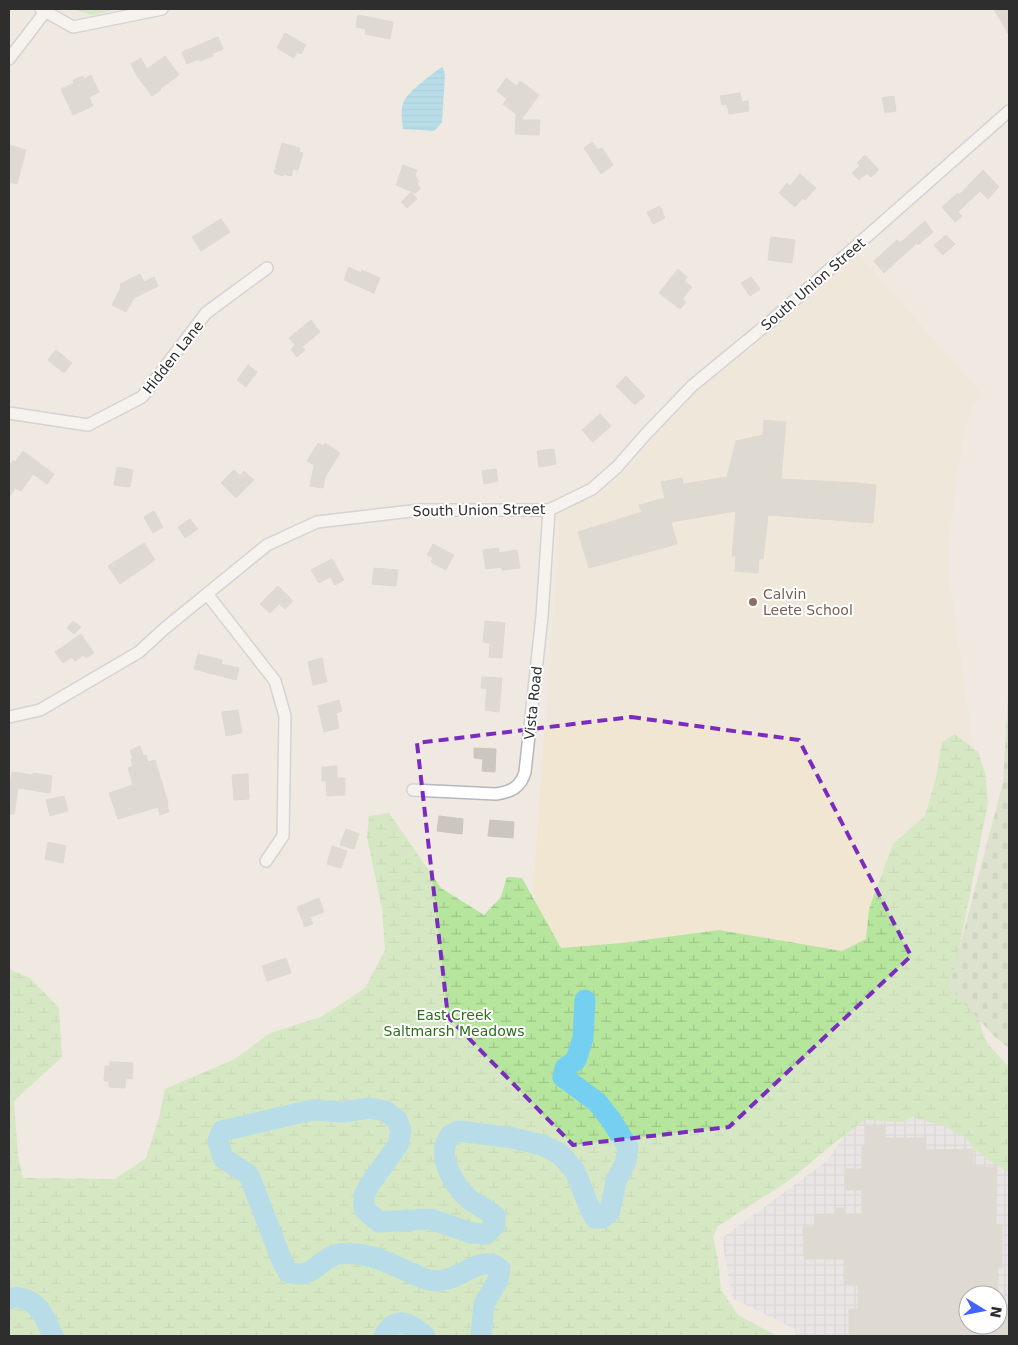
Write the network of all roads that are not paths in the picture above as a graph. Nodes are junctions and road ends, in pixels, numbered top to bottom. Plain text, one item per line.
1 (162, 9) edge
2 (44, 10) edge
3 (9, 58) edge
4 (1009, 111) edge
5 (267, 268) dead end
6 (9, 413) edge
7 (549, 510) junction
8 (208, 594) junction
9 (9, 717) edge
10 (413, 790) dead end
11 (266, 860) dead end

1 - 2 street
2 - 3 street
4 - 7 street, South Union Street
5 - 6 street, Hidden Lane
7 - 8 street, South Union Street
7 - 10 street, Vista Road
8 - 9 street, South Union Street
8 - 11 street

